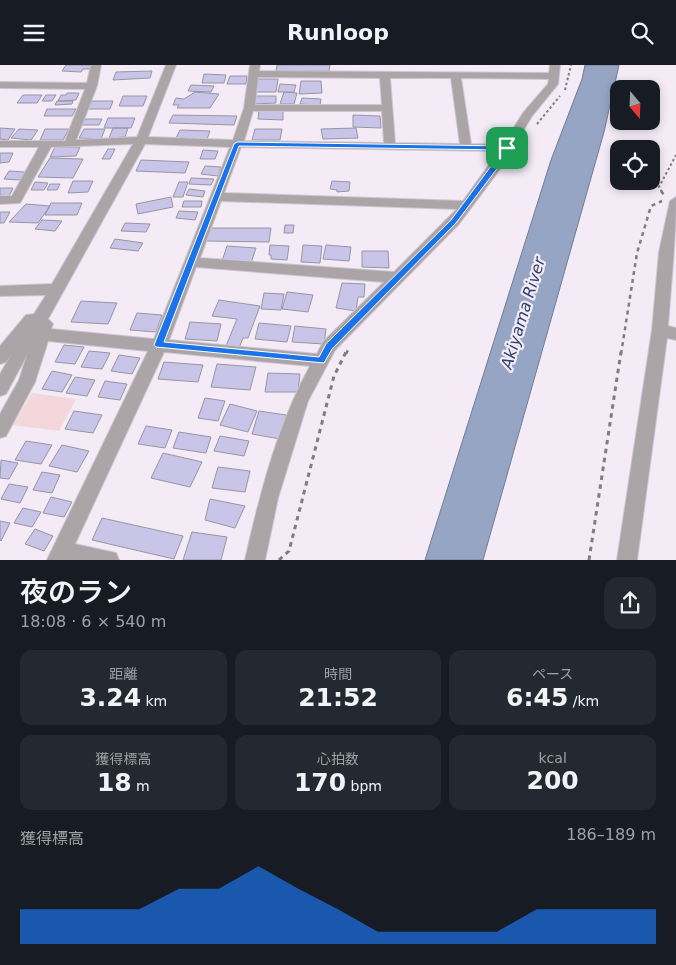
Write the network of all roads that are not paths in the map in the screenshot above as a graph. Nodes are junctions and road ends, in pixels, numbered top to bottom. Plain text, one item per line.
1 (96, 65) edge
2 (171, 65) edge
3 (255, 70) edge
4 (555, 71) edge
5 (385, 75) junction
6 (456, 75) junction
7 (0, 85) edge
8 (92, 86) junction
9 (249, 108) junction
10 (387, 108) junction
11 (141, 140) junction
12 (0, 144) edge
13 (47, 144) junction
14 (69, 144) junction
15 (237, 144) junction
16 (390, 146) junction
17 (466, 147) junction
18 (507, 148) junction
19 (217, 197) junction
20 (0, 200) edge
21 (676, 201) edge
22 (466, 205) junction
23 (671, 253) edge
24 (192, 262) junction
25 (398, 278) junction
26 (56, 289) junction
27 (0, 291) edge
28 (668, 332) edge
29 (37, 333) junction
30 (159, 345) junction
31 (0, 357) edge
32 (321, 361) junction
33 (0, 389) edge
34 (0, 430) edge
35 (59, 555) edge
36 (629, 559) edge
37 (109, 560) edge
38 (255, 560) edge

1 - 8 street
2 - 11 street
3 - 5 street
3 - 9 street
4 - 6 street
4 - 18 street
5 - 6 street
5 - 10 street
6 - 17 street
7 - 8 street
8 - 14 street
9 - 10 street
9 - 15 street
10 - 16 street
11 - 14 street
11 - 15 street
11 - 26 street
12 - 13 street
13 - 14 street
13 - 20 street
15 - 16 street
15 - 19 street
16 - 17 street
17 - 18 street
18 - 22 street
19 - 22 street
19 - 24 street
21 - 23 street
22 - 25 street
23 - 28 street
24 - 25 street
24 - 30 street
25 - 32 street
26 - 27 street
26 - 29 street
26 - 31 street
28 - 36 street
29 - 30 street
29 - 33 street
29 - 34 street
30 - 32 street
30 - 35 street
32 - 38 street
35 - 37 street

